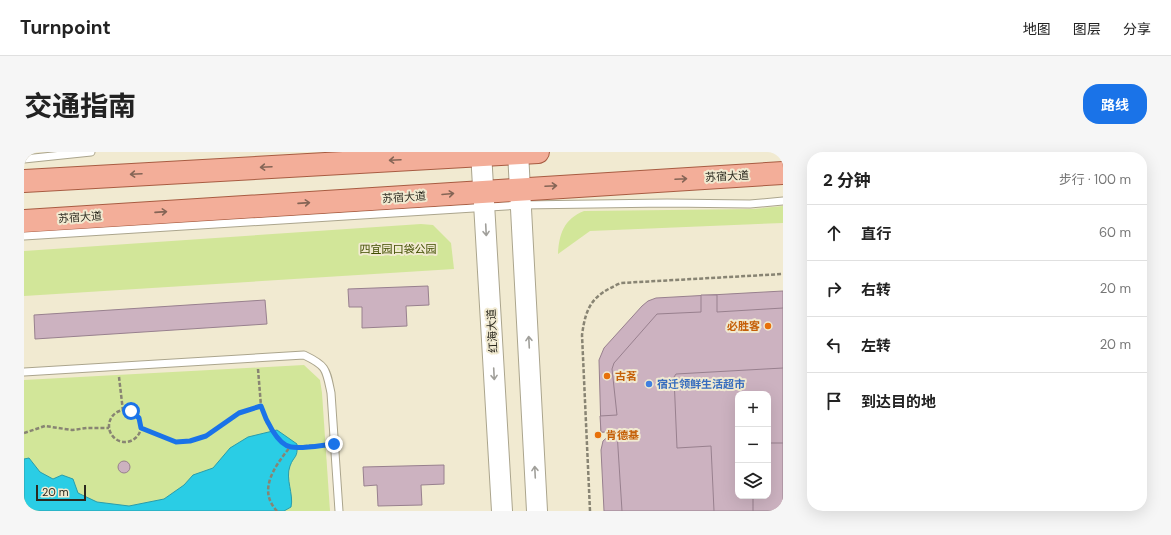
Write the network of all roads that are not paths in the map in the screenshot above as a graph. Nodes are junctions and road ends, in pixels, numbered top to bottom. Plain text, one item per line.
1 (91, 152) edge
2 (525, 152) edge
3 (481, 154) edge
4 (24, 159) edge
5 (783, 173) edge
6 (24, 181) edge
7 (521, 197) junction
8 (485, 199) junction
9 (783, 201) edge
10 (24, 220) edge
11 (24, 236) edge
12 (24, 372) edge
13 (339, 511) edge
14 (502, 511) edge
15 (537, 511) edge

1 - 4 lane
2 - 3 main road
2 - 7 main road
3 -> 6 main road
3 - 8 main road, 红海大道
7 -> 5 main road, 苏宿大道
7 - 8 main road, 苏宿大道
7 - 9 lane
15 -> 7 main road
10 -> 8 main road, 苏宿大道
8 - 11 lane
8 -> 14 main road, 红海大道
12 - 13 lane

